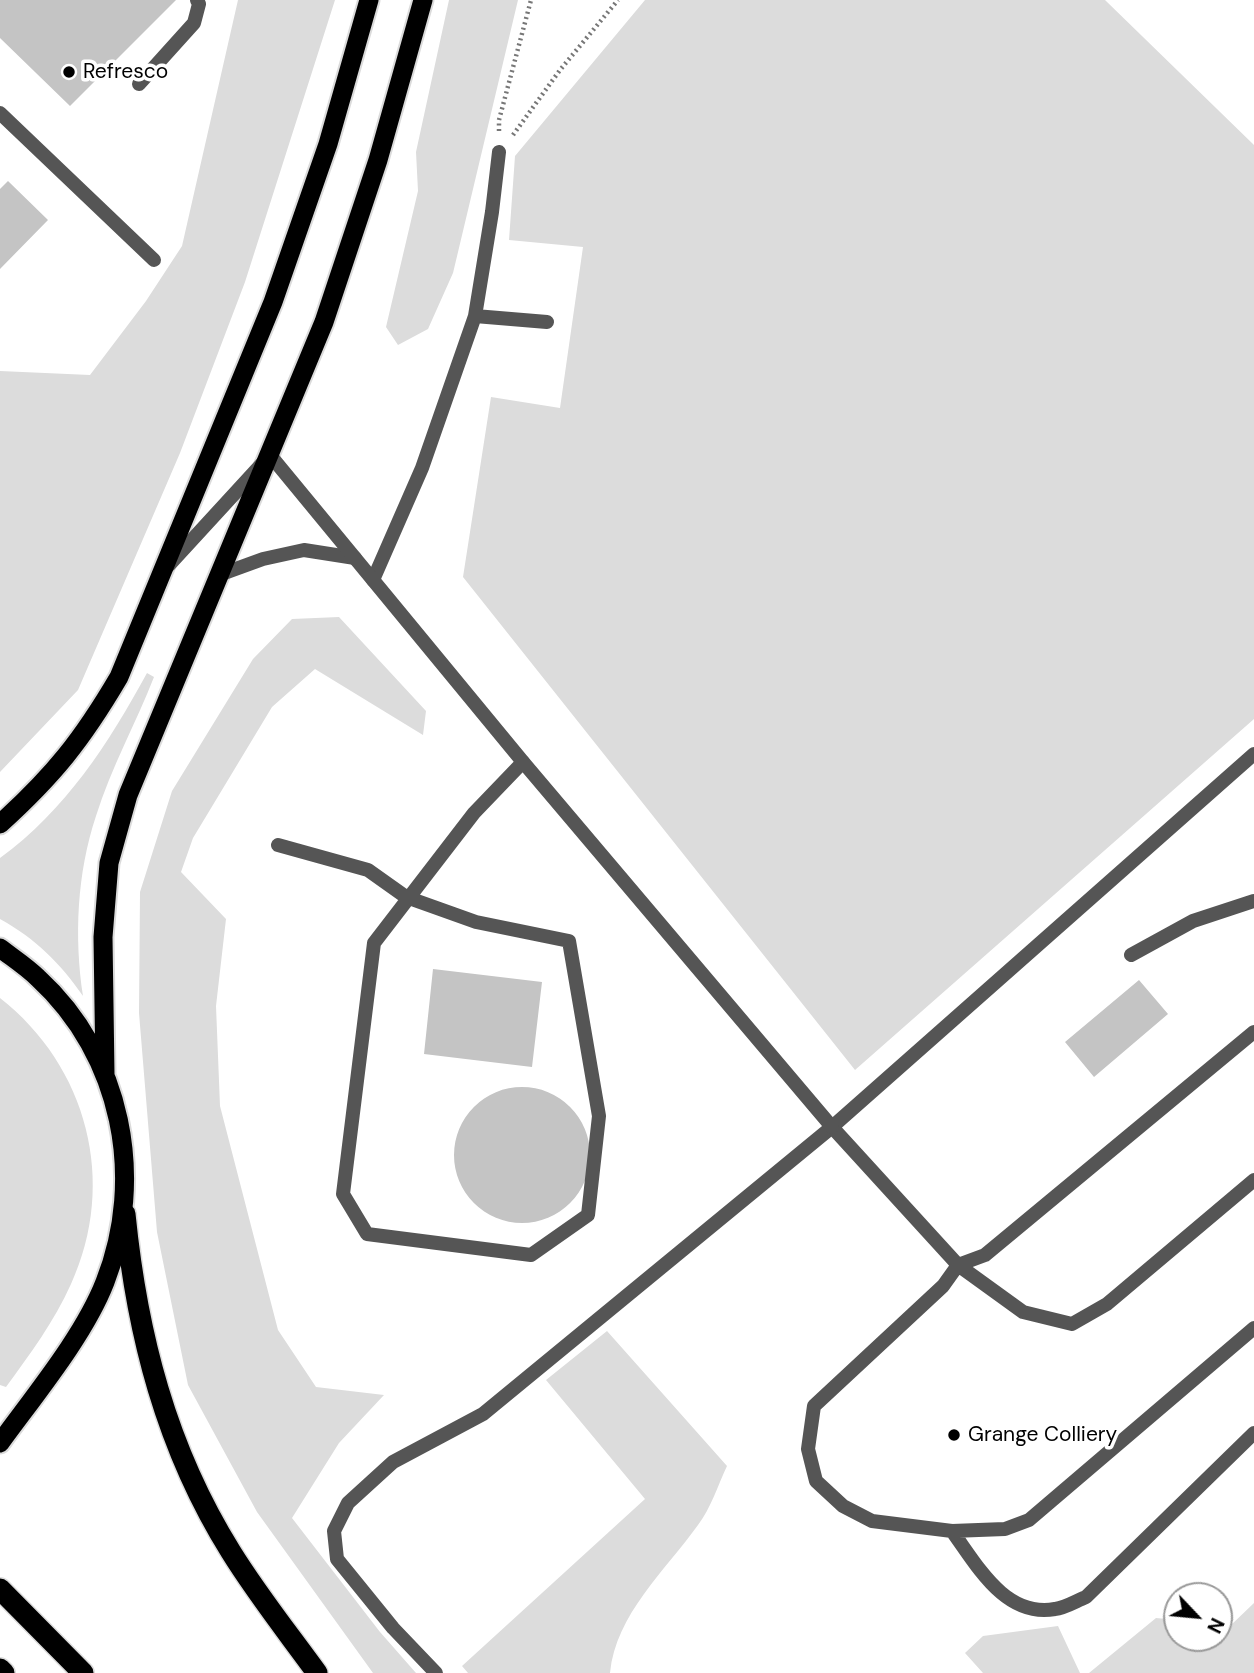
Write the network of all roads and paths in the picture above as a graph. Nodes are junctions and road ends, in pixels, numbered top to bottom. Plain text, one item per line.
1 (197, 0) edge
2 (369, 0) edge
3 (423, 0) edge
4 (531, 0) edge
5 (618, 0) edge
6 (139, 84) dead end
7 (0, 113) edge
8 (499, 152) junction
9 (154, 260) dead end
10 (475, 316) junction
11 (547, 322) dead end
12 (270, 455) junction
13 (355, 558) junction
14 (163, 571) junction
15 (219, 575) junction
16 (373, 580) junction
17 (1254, 754) edge
18 (523, 762) junction
19 (0, 824) edge
20 (278, 845) dead end
21 (406, 897) junction
22 (1254, 901) edge
23 (0, 948) edge
24 (1131, 955) dead end
25 (1254, 1032) edge
26 (105, 1074) junction
27 (832, 1127) junction
28 (1254, 1180) edge
29 (125, 1214) junction
30 (958, 1265) junction
31 (1254, 1328) edge
32 (1254, 1433) edge
33 (0, 1443) edge
34 (952, 1531) junction
35 (0, 1589) edge
36 (83, 1673) edge
37 (317, 1673) edge
38 (436, 1673) edge

1 - 6 street
2 - 14 highway
3 - 12 highway
4 - 8 path
5 - 8 path
7 - 9 street
8 - 10 street
10 - 11 street
10 - 16 street
12 - 13 street
12 - 14 street
12 - 15 highway
13 - 15 street
13 - 16 street
14 - 19 highway
15 - 26 highway
16 - 18 street
17 - 27 street
18 - 21 street
18 - 27 street
20 - 21 street
21 - 21 street
22 - 24 street
23 - 26 highway
25 - 30 street
26 - 29 highway
27 - 30 street
27 - 38 street
28 - 30 street
29 - 33 highway
29 - 37 highway
30 - 34 street
31 - 34 street
32 - 34 street
35 - 36 highway

